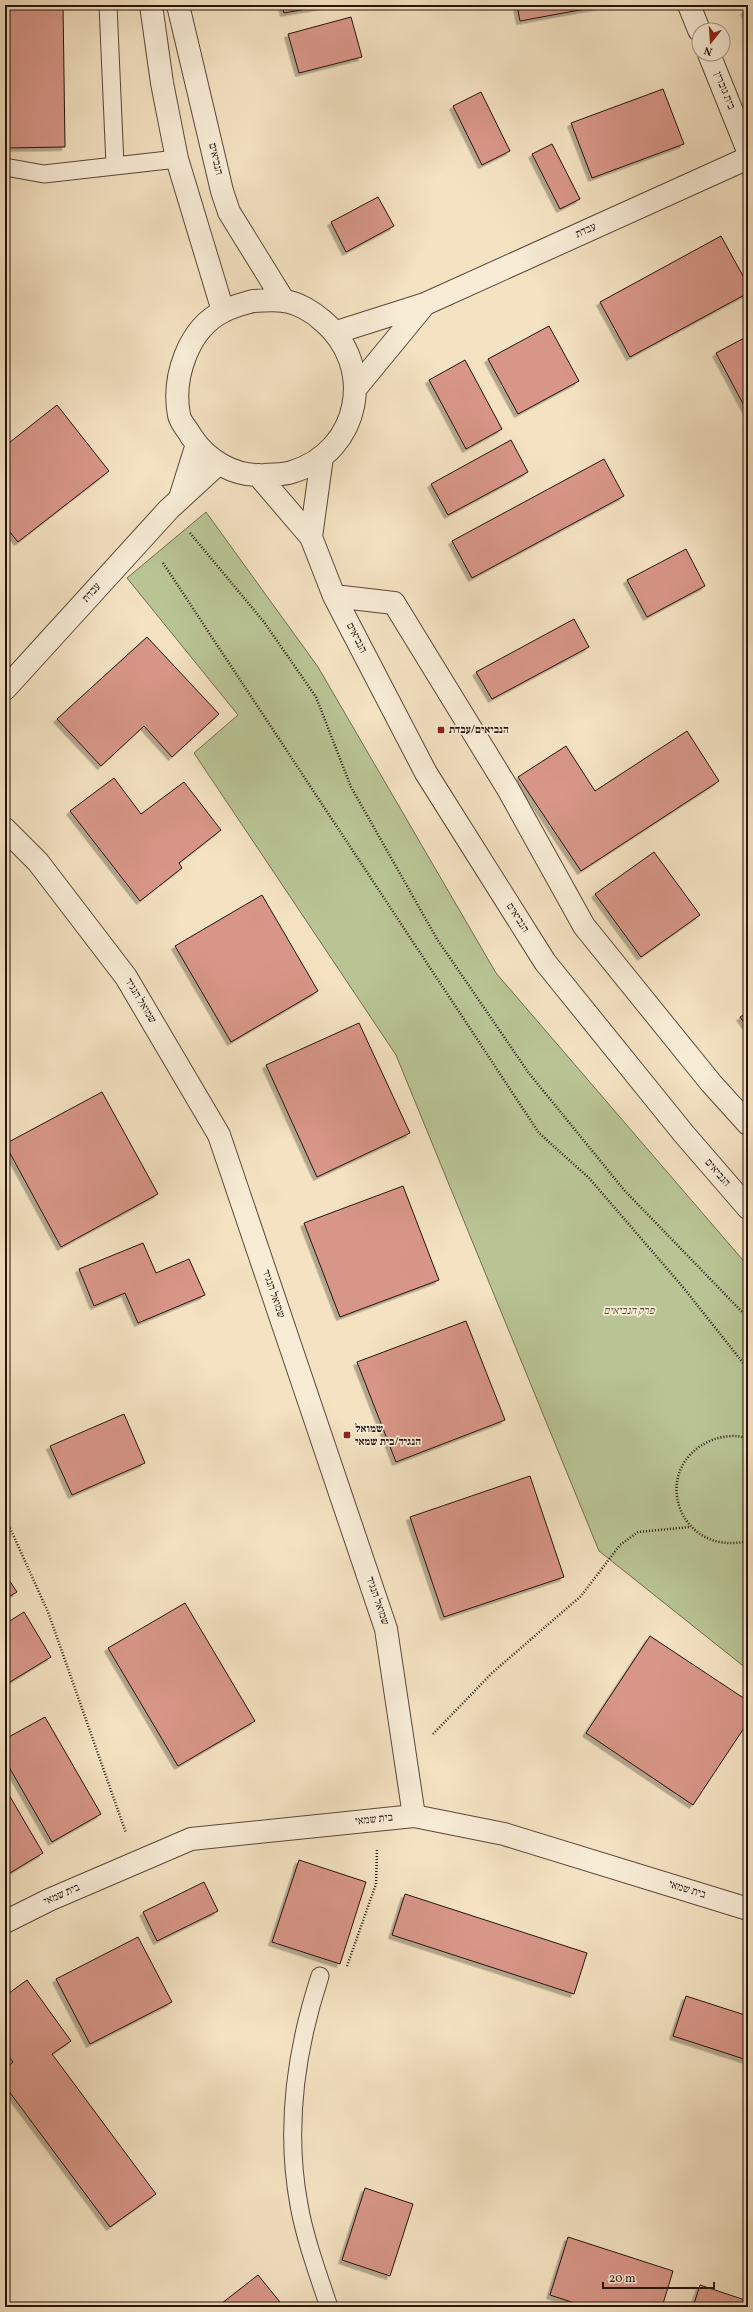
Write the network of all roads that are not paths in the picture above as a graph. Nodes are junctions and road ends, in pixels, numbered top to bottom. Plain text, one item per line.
1 (108, 5) edge
2 (151, 5) edge
3 (178, 5) edge
4 (689, 5) edge
5 (696, 22) edge
6 (712, 62) edge
7 (748, 151) edge
8 (748, 158) edge
9 (176, 159) junction
10 (115, 164) junction
11 (5, 167) edge
12 (284, 301) junction
13 (425, 304) junction
14 (223, 311) junction
15 (336, 332) junction
16 (356, 388) junction
17 (197, 444) junction
18 (322, 458) junction
19 (218, 464) junction
20 (258, 475) junction
21 (175, 503) junction
22 (311, 537) junction
23 (334, 596) junction
24 (5, 690) edge
25 (5, 828) edge
26 (748, 1124) edge
27 (748, 1208) edge
28 (414, 1816) junction
29 (748, 1909) edge
30 (5, 1922) edge
31 (320, 1976) road end
32 (329, 2307) edge

1 - 10 lane
2 - 9 street
3 - 12 street, הנביאים
4 - 5 street
6 - 7 street, בית גוברין
8 - 13 street, עבדת
9 - 10 lane
9 - 14 street
10 - 11 lane
12 - 14 street
12 - 15 street
13 - 15 street, עבדת
13 - 16 street, עבדת
14 - 17 street
15 - 16 street
16 - 18 street
17 - 19 street
17 - 21 street, עבדת
18 - 20 street
18 - 22 street, הנביאים
19 - 20 street
19 - 21 street, עבדת
20 - 22 street, הנביאים
21 - 24 street, עבדת
22 - 23 street, הנביאים
23 - 26 street
23 - 27 street, הנביאים
25 - 28 street, שמואל הנגיד
28 - 29 street, בית שמאי
28 - 30 street, בית שמאי
31 - 32 lane

